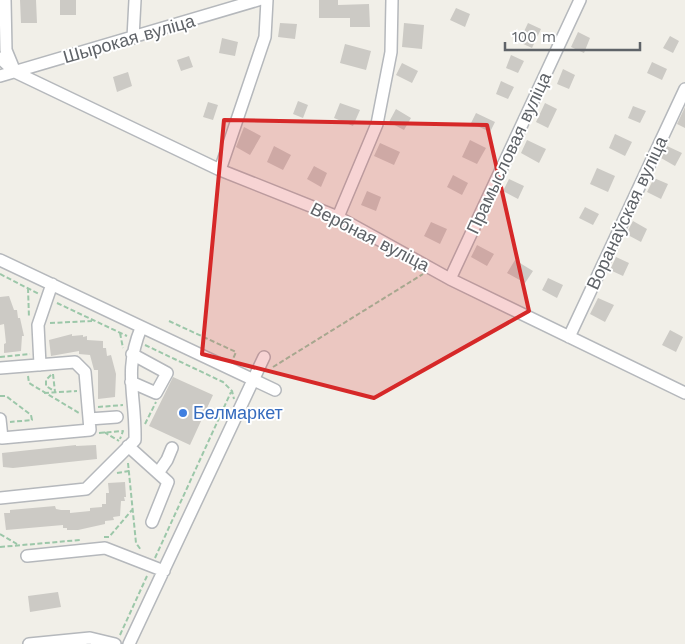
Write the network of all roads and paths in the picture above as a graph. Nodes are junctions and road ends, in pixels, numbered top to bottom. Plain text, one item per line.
1 (5, 0) edge
2 (135, 0) edge
3 (258, 0) edge
4 (267, 0) edge
5 (392, 0) edge
6 (580, 0) edge
7 (133, 38) junction
8 (0, 58) edge
9 (15, 72) junction
10 (0, 76) edge
11 (685, 89) edge
12 (220, 170) junction
13 (338, 217) junction
14 (0, 260) edge
15 (431, 269) junction
16 (450, 279) junction
17 (52, 284) junction
18 (94, 320) dead end
19 (169, 321) dead end
20 (42, 324) dead end
21 (141, 328) junction
22 (569, 337) junction
23 (32, 354) dead end
24 (132, 354) junction
25 (0, 357) edge
26 (264, 357) dead end
27 (40, 365) junction
28 (27, 366) junction
29 (273, 367) dead end
30 (0, 368) edge
31 (229, 368) junction
32 (52, 369) junction
33 (253, 380) junction
34 (131, 382) junction
35 (223, 382) dead end
36 (86, 390) junction
37 (275, 390) dead end
38 (232, 391) dead end
39 (44, 392) junction
40 (55, 392) junction
41 (685, 393) edge
42 (0, 396) edge
43 (133, 404) junction
44 (93, 408) dead end
45 (117, 416) dead end
46 (0, 419) edge
47 (89, 419) junction
48 (104, 432) dead end
49 (10, 437) junction
50 (124, 444) junction
51 (172, 448) dead end
52 (158, 473) junction
53 (0, 498) edge
54 (133, 508) dead end
55 (152, 522) dead end
56 (0, 534) edge
57 (100, 538) dead end
58 (82, 539) dead end
59 (18, 545) junction
60 (0, 547) edge
61 (27, 556) dead end
62 (151, 566) junction
63 (164, 571) junction
64 (117, 640) edge
65 (30, 644) edge
66 (130, 644) edge

1 - 9 street
2 - 7 street
3 - 7 street, Шырокая вуліца
4 - 12 street
5 - 13 street
6 - 16 street, Прамысловая вуліца
7 - 9 street, Шырокая вуліца
8 - 9 street, Вербная вуліца
9 - 10 street, Шырокая вуліца
9 - 12 street, Вербная вуліца
11 - 22 street, Воранаўская вуліца
12 - 13 street, Вербная вуліца
13 - 15 street, Вербная вуліца
14 - 17 street
15 - 16 street, Вербная вуліца
15 - 29 path
16 - 22 street, Вербная вуліца
17 - 21 street
17 - 27 street
18 - 20 path
19 - 31 path
21 - 24 street
21 - 31 street
22 - 41 street, Вербная вуліца
23 - 25 path
24 - 34 street
24 - 34 street
26 - 33 street
27 - 28 street
27 - 32 street
28 - 30 street
28 - 39 path
31 - 33 street
31 - 35 path
32 - 36 street
32 - 40 path
32 - 40 path
33 - 37 street
33 - 63 street
34 - 43 street
36 - 40 path
36 - 47 street
38 - 62 path
39 - 40 path
39 - 47 path
42 - 49 path
43 - 44 path
43 - 50 street
45 - 47 street
46 - 49 street
47 - 49 street
48 - 50 path
50 - 52 street
50 - 53 street
51 - 52 street
52 - 55 street
54 - 57 path
56 - 59 path
58 - 59 path
59 - 60 path
61 - 62 street
62 - 63 street
62 - 64 path
63 - 66 street
64 - 65 street

